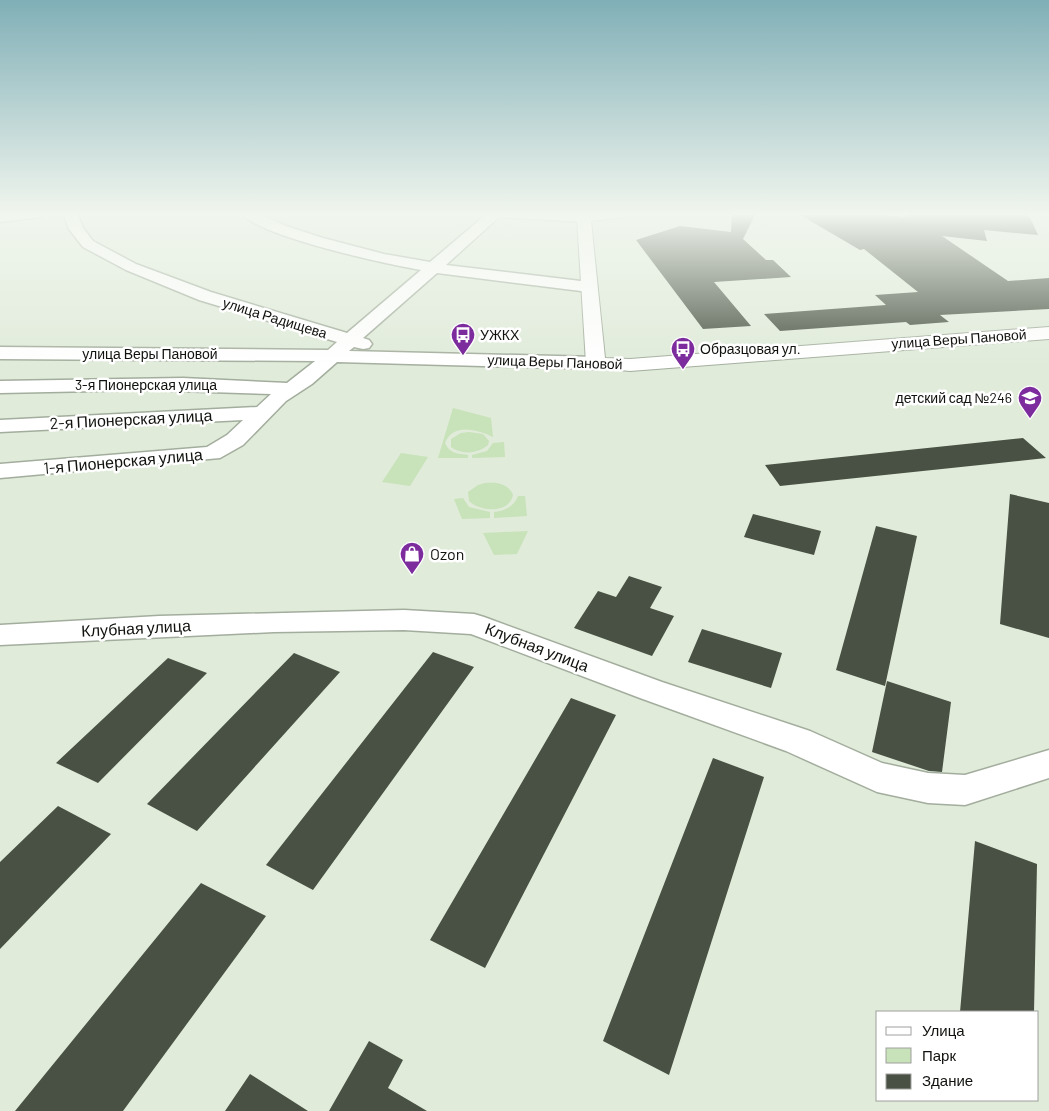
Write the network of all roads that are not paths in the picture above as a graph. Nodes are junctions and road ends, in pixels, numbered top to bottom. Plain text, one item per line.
1 (128, 265) edge
2 (423, 265) edge
3 (437, 265) edge
4 (590, 265) edge
5 (434, 267) junction
6 (589, 287) junction
7 (1049, 333) edge
8 (349, 340) junction
9 (0, 353) edge
10 (330, 356) junction
11 (417, 358) junction
12 (596, 363) junction
13 (0, 387) edge
14 (292, 389) junction
15 (262, 413) junction
16 (0, 426) edge
17 (0, 471) edge
18 (0, 635) edge
19 (1049, 764) edge

1 - 8 street, улица Радищева
2 - 5 street
3 - 5 street, 1-я Пионерская улица
4 - 6 street
5 - 6 street
5 - 8 street, 1-я Пионерская улица
6 - 12 street
7 - 12 street, улица Веры Пановой
8 - 10 street, 1-я Пионерская улица
8 - 11 street, улица Радищева
9 - 10 street, улица Веры Пановой
10 - 11 street, улица Веры Пановой
10 - 14 street, 1-я Пионерская улица
11 - 12 street, улица Веры Пановой
13 - 14 street, 3-я Пионерская улица
14 - 15 street, 1-я Пионерская улица
15 - 16 street, 2-я Пионерская улица
15 - 17 street, 1-я Пионерская улица
18 - 19 street, Клубная улица

